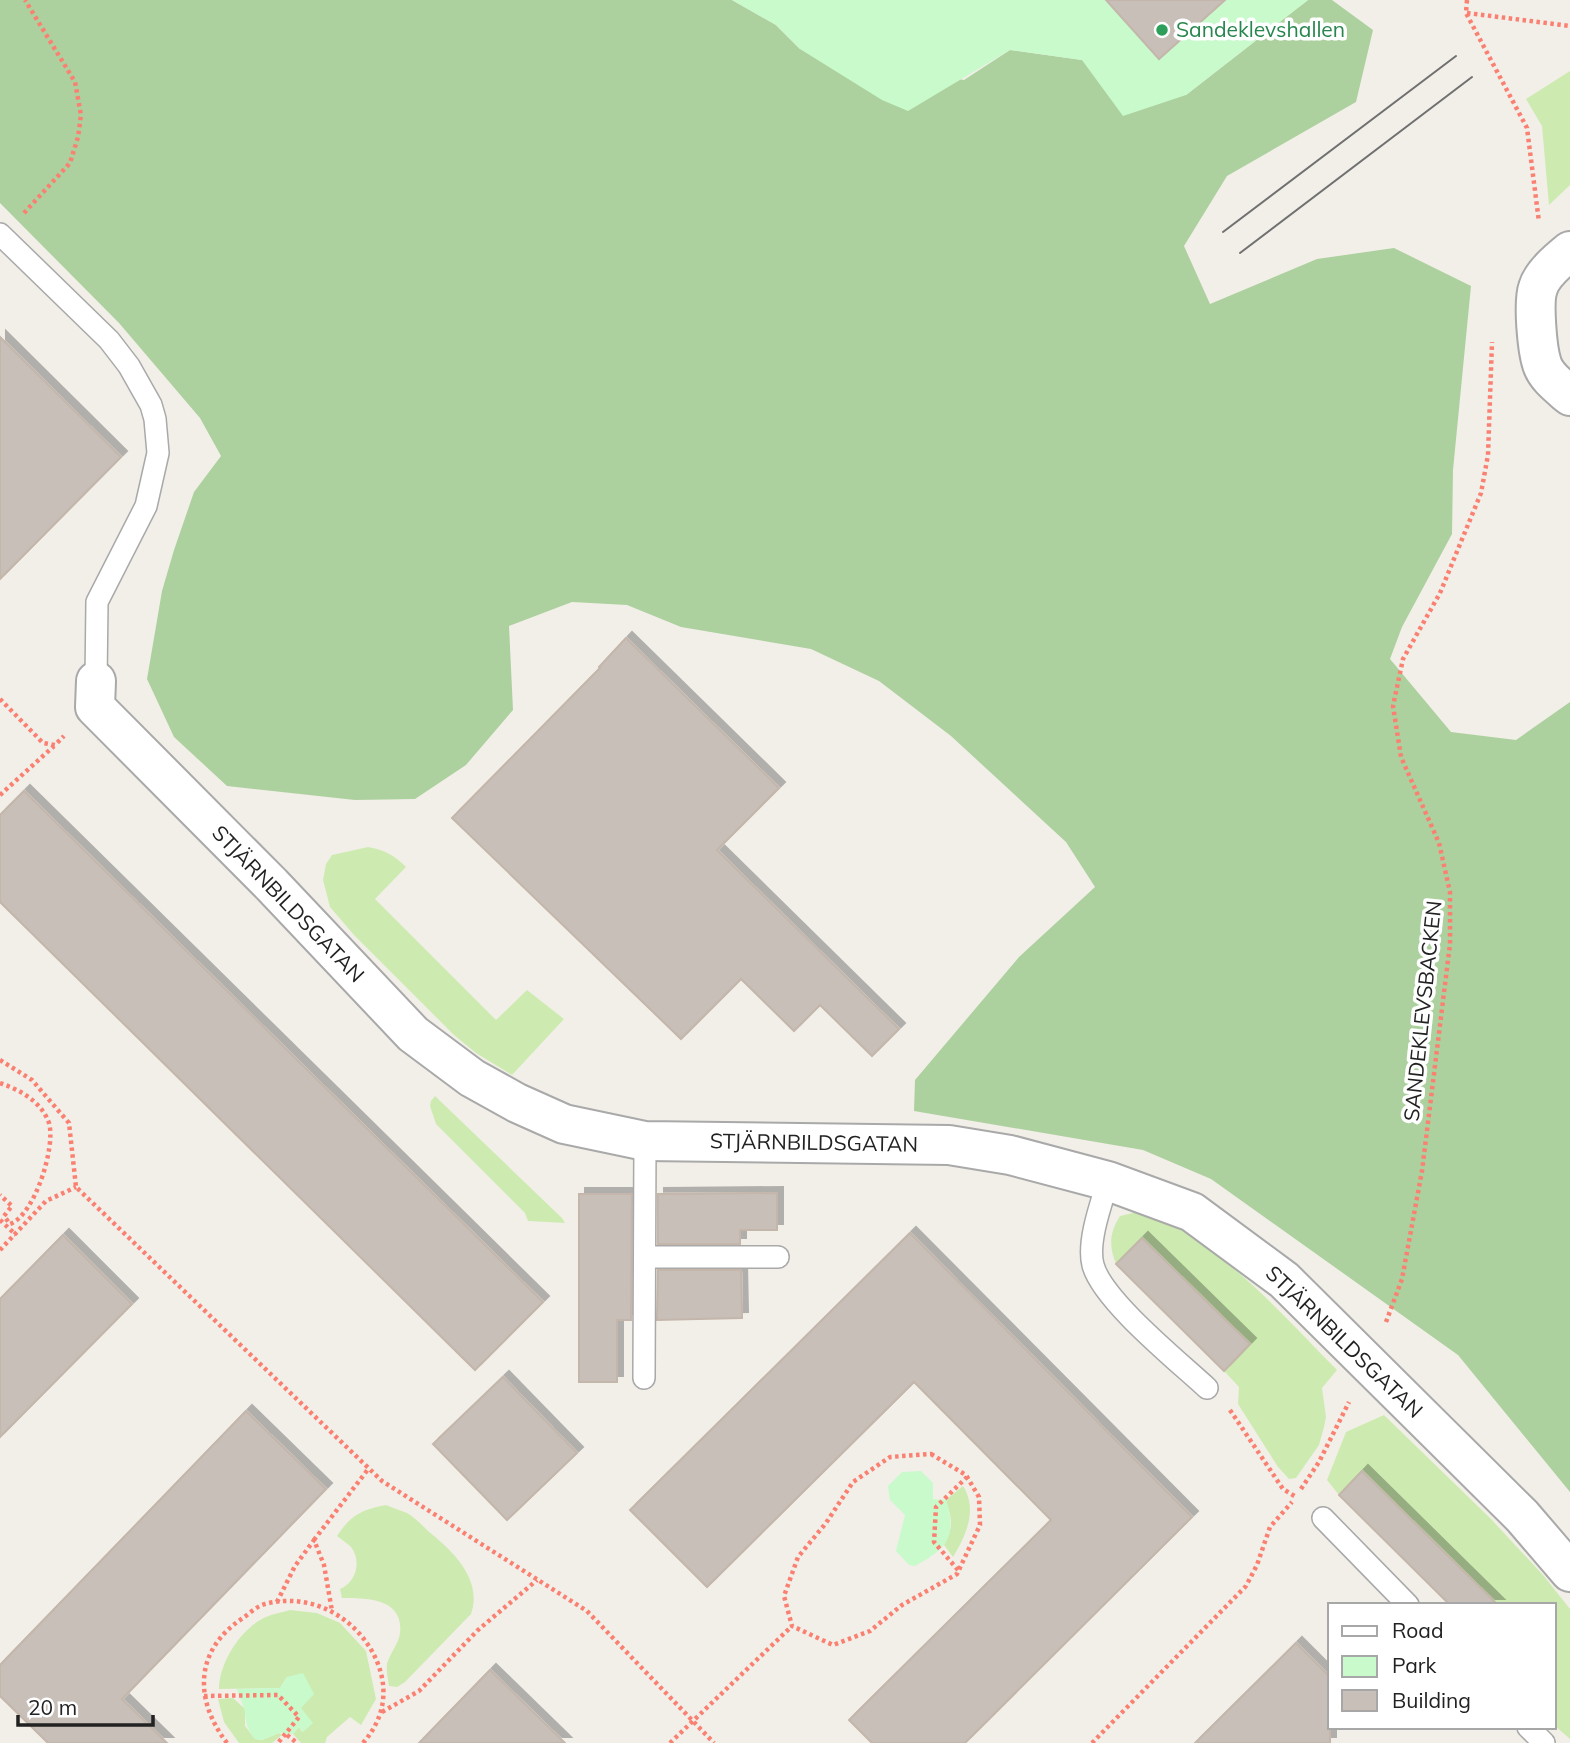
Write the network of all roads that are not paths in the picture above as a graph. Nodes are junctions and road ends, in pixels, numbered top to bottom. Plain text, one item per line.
1 (0, 235) edge
2 (1555, 243) edge
3 (1570, 396) edge
4 (95, 694) joint
5 (645, 1141) junction
6 (1108, 1181) junction
7 (778, 1256) dead end
8 (645, 1257) junction
9 (644, 1378) dead end
10 (1207, 1388) dead end
11 (1323, 1518) dead end
12 (1570, 1572) edge
13 (1406, 1603) edge
14 (1530, 1729) edge
15 (1544, 1743) edge

1 - 4 lane
2 - 3 street
4 - 5 street, STJÄRNBILDSGATAN
5 - 6 street, STJÄRNBILDSGATAN
5 - 8 lane
6 - 10 lane
6 - 12 street, STJÄRNBILDSGATAN
7 - 8 lane
8 - 9 lane
11 - 13 lane
14 - 15 lane

